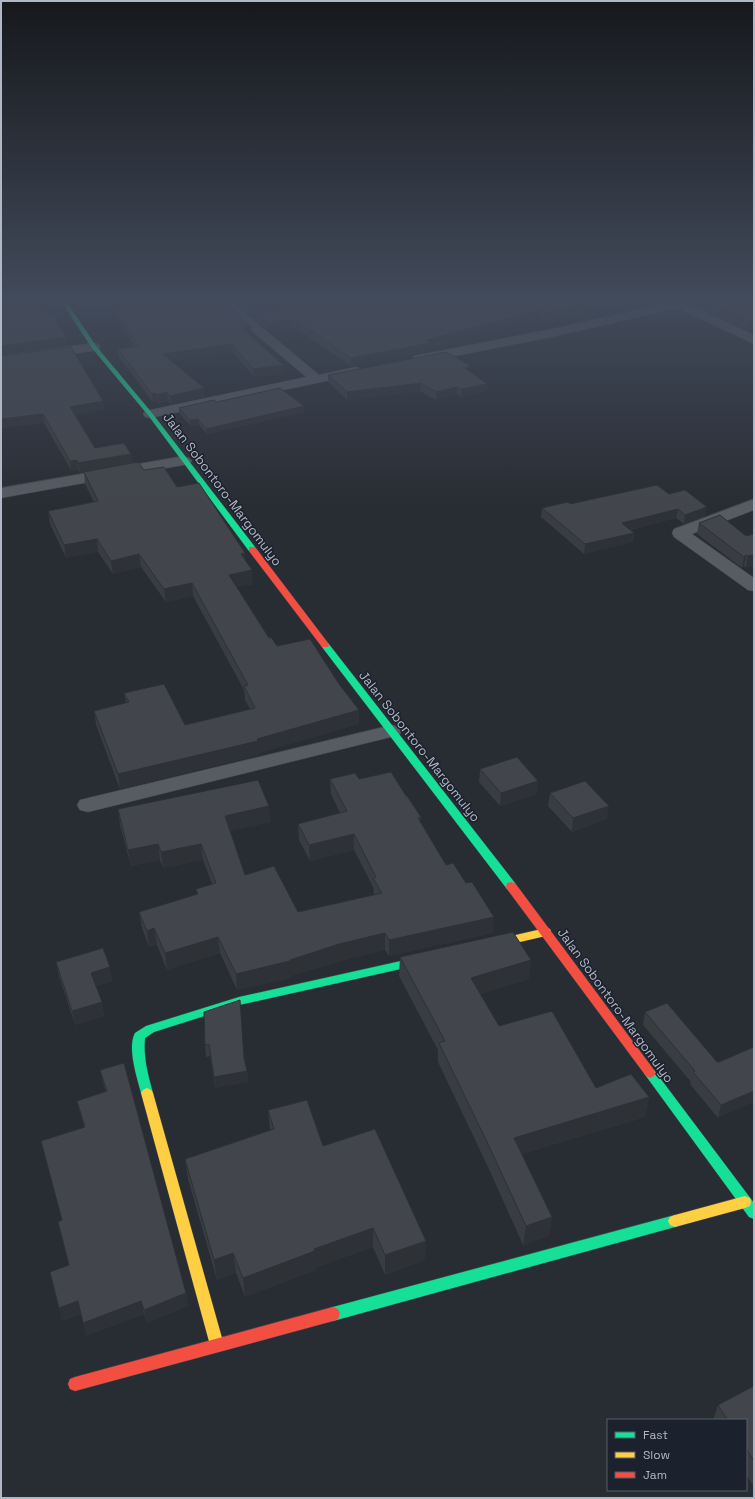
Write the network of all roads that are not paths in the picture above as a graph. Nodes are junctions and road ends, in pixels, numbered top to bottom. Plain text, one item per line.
1 (112, 368) edge
2 (303, 368) edge
3 (370, 368) edge
4 (316, 379) junction
5 (150, 414) junction
6 (184, 461) junction
7 (1, 493) edge
8 (754, 504) edge
9 (754, 586) edge
10 (392, 731) junction
11 (88, 805) dead end
12 (546, 932) junction
13 (477, 948) edge
14 (439, 957) edge
15 (745, 1202) junction
16 (754, 1213) edge
17 (217, 1345) junction
18 (75, 1384) dead end

1 - 5 street, Jalan Sobontoro-Margomulyo
2 - 4 street
3 - 4 street
4 - 5 street
5 - 6 street, Jalan Sobontoro-Margomulyo
6 - 7 street
6 - 10 street, Jalan Sobontoro-Margomulyo
8 - 9 street
10 - 11 street
10 - 12 street, Jalan Sobontoro-Margomulyo
12 - 13 street
12 - 15 street, Jalan Sobontoro-Margomulyo
14 - 17 street
15 - 16 street, Jalan Sobontoro-Margomulyo
15 - 17 street
17 - 18 street

